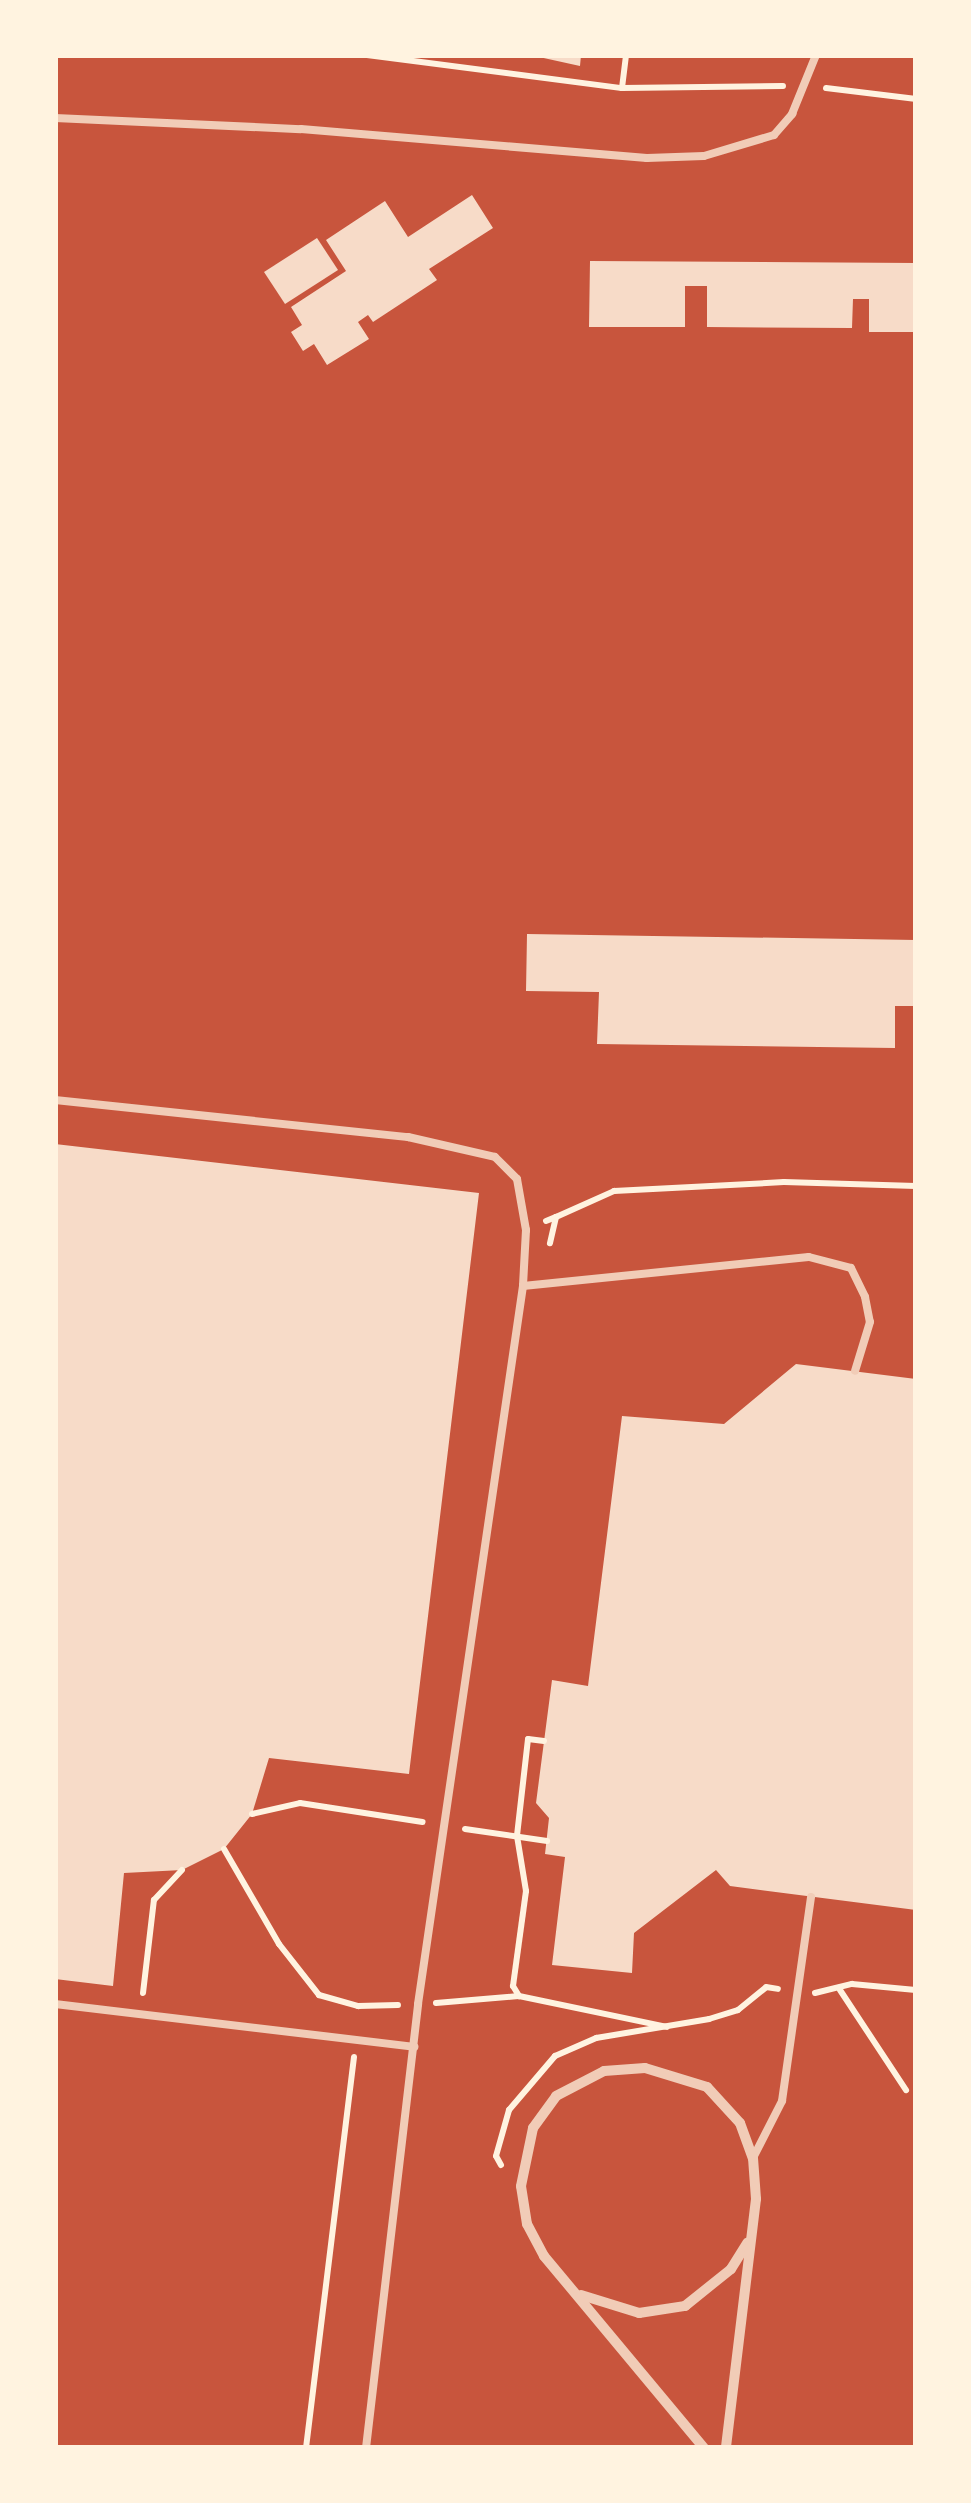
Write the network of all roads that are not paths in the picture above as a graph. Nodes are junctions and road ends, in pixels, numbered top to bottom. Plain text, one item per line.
1 (816, 55) edge
2 (55, 118) edge
3 (55, 1100) edge
4 (522, 1286) junction
5 (855, 1371) dead end
6 (810, 1897) dead end
7 (55, 2004) edge
8 (414, 2047) junction
9 (753, 2158) junction
10 (750, 2238) junction
11 (571, 2288) junction
12 (366, 2448) edge
13 (704, 2448) edge
14 (726, 2448) edge

1 - 2 lane
3 - 4 lane
4 - 5 lane
4 - 8 lane
6 - 9 lane
7 - 8 lane
8 - 12 lane
9 - 10 street
9 - 11 street
10 - 11 street
10 - 14 street
11 - 13 street

